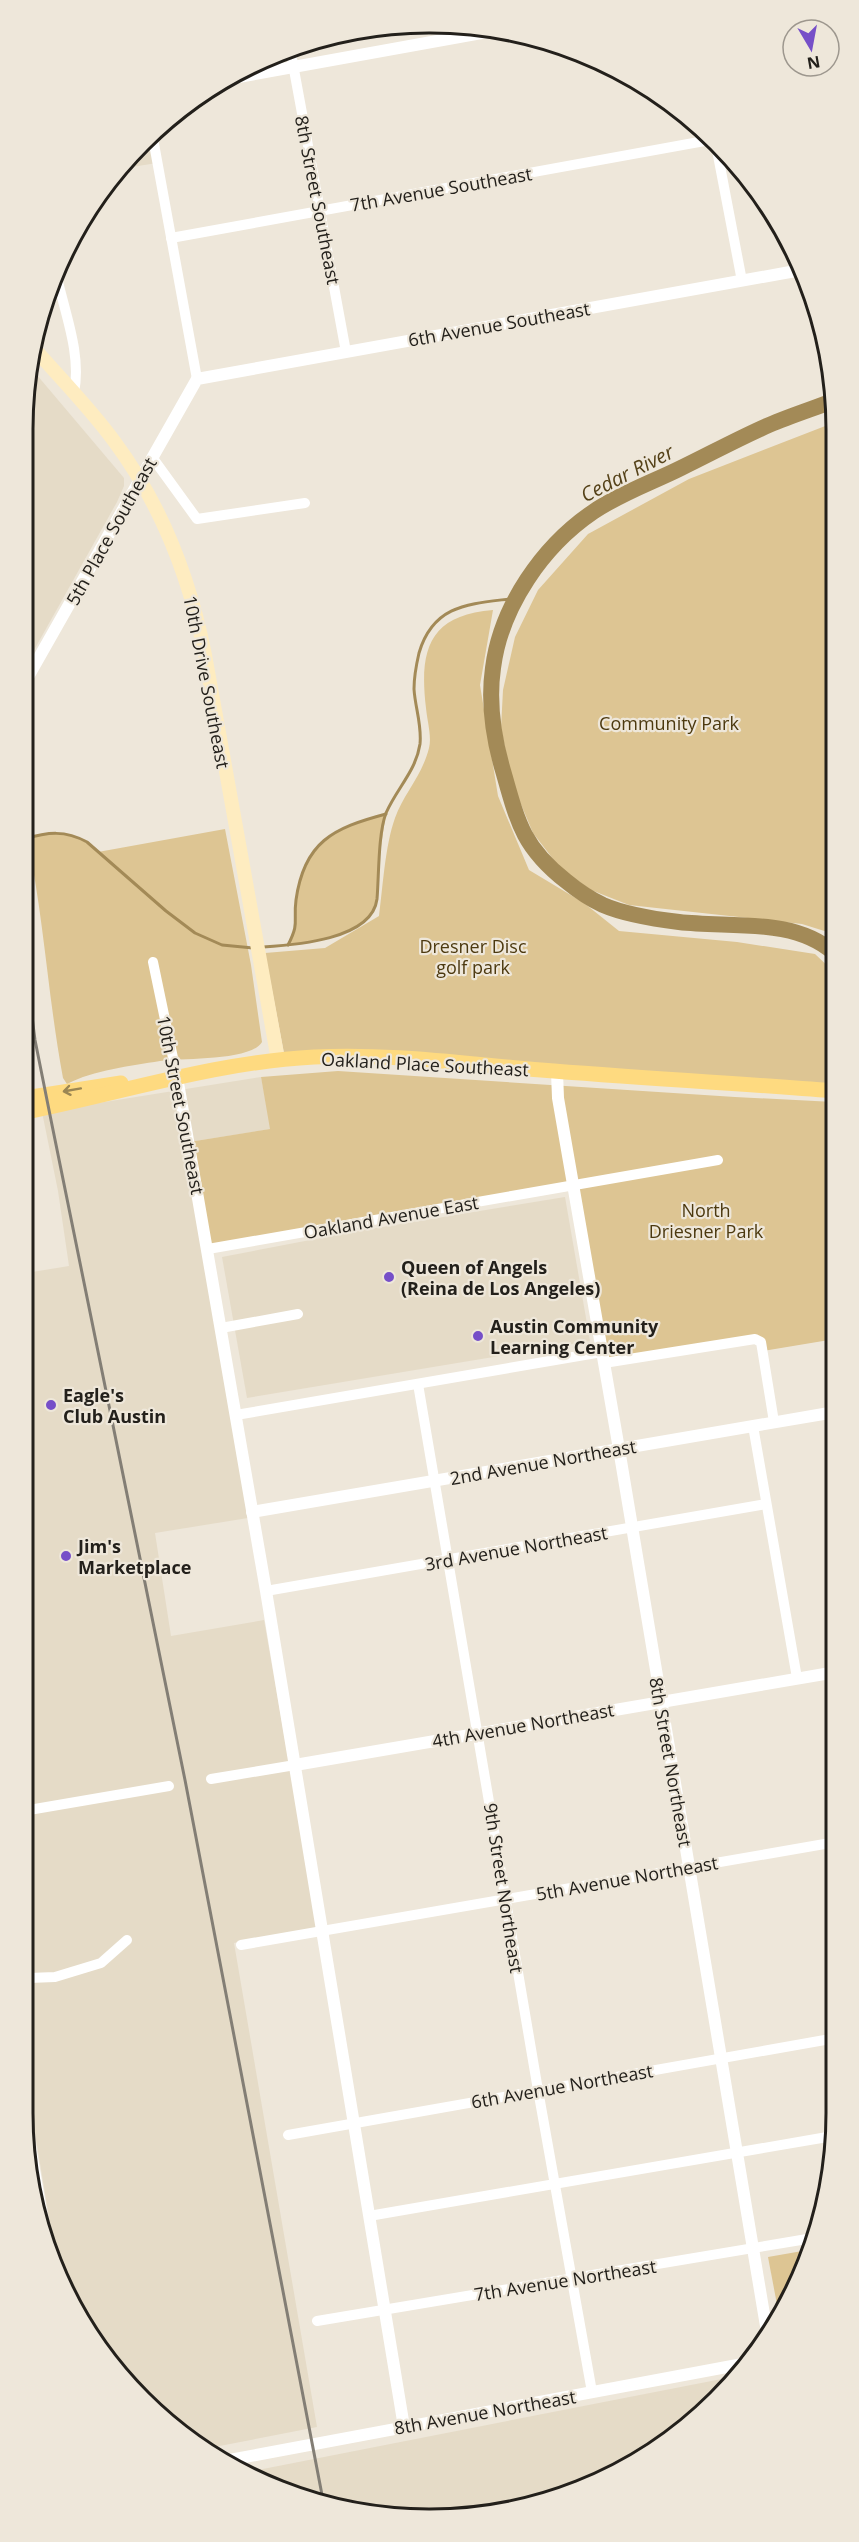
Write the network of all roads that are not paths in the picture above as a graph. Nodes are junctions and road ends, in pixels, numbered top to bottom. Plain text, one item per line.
1 (467, 35) edge
2 (292, 58) edge
3 (293, 67) junction
4 (254, 74) edge
5 (702, 141) edge
6 (154, 144) edge
7 (718, 158) edge
8 (320, 211) junction
9 (171, 238) junction
10 (793, 271) edge
11 (742, 280) junction
12 (59, 288) edge
13 (346, 352) junction
14 (40, 355) edge
15 (197, 379) junction
16 (74, 393) junction
17 (152, 457) junction
18 (140, 480) junction
19 (305, 503) dead end
20 (33, 668) edge
21 (153, 962) dead end
22 (278, 1060) junction
23 (557, 1072) junction
24 (177, 1077) junction
25 (151, 1082) junction
26 (826, 1090) edge
27 (33, 1097) edge
28 (33, 1111) edge
29 (718, 1160) dead end
30 (574, 1185) junction
31 (208, 1249) junction
32 (298, 1314) dead end
33 (221, 1328) junction
34 (603, 1358) junction
35 (418, 1384) junction
36 (826, 1413) edge
37 (236, 1415) junction
38 (774, 1422) junction
39 (753, 1426) junction
40 (619, 1449) junction
41 (435, 1481) junction
42 (766, 1504) junction
43 (252, 1512) junction
44 (632, 1527) junction
45 (448, 1560) junction
46 (266, 1591) junction
47 (826, 1674) edge
48 (797, 1678) junction
49 (660, 1702) junction
50 (478, 1733) junction
51 (295, 1765) junction
52 (211, 1779) dead end
53 (169, 1786) dead end
54 (33, 1809) edge
55 (826, 1844) edge
56 (688, 1867) junction
57 (506, 1899) junction
58 (321, 1930) junction
59 (127, 1941) dead end
60 (241, 1945) dead end
61 (33, 1978) edge
62 (826, 2040) edge
63 (720, 2058) junction
64 (538, 2090) junction
65 (355, 2123) junction
66 (288, 2135) dead end
67 (825, 2137) edge
68 (736, 2153) junction
69 (554, 2183) junction
70 (369, 2216) junction
71 (805, 2239) edge
72 (752, 2248) junction
73 (572, 2279) junction
74 (384, 2310) junction
75 (316, 2321) dead end
76 (765, 2323) edge
77 (735, 2365) edge
78 (592, 2392) junction
79 (404, 2427) junction
80 (237, 2459) edge

1 - 3 street
2 - 3 street, 8th Street Southeast
3 - 4 street
3 - 8 street, 8th Street Southeast
5 - 8 street, 7th Avenue Southeast
6 - 9 street
7 - 11 street
8 - 9 street, 7th Avenue Southeast
8 - 13 street, 8th Street Southeast
9 - 15 street
10 - 11 street, 6th Avenue Southeast
11 - 13 street, 6th Avenue Southeast
12 - 16 street
13 - 15 street, 6th Avenue Southeast
14 - 16 main road, 10th Drive Southeast
15 - 17 street, 5th Place Southeast
16 - 18 main road, 10th Drive Southeast
17 - 18 street, 5th Place Southeast
17 - 19 street
18 - 20 street, 5th Place Southeast
18 - 22 main road, 10th Drive Southeast
21 - 24 street, 10th Street Southeast
22 - 23 main road, Oakland Place Southeast
22 - 24 main road, Oakland Place Southeast
23 - 26 main road
23 - 30 street
24 - 25 main road, Oakland Place Southeast
24 - 31 street, 10th Street Southeast
25 -> 27 main road, Oakland Place Southeast
25 - 28 main road, Oakland Place Southeast
29 - 30 street, Oakland Avenue East
30 - 31 street, Oakland Avenue East
30 - 34 street, 8th Street Northeast
31 - 33 street, 10th Street Southeast
32 - 33 street
33 - 37 street, 10th Street Southeast
34 - 35 street
34 - 38 street
34 - 40 street, 8th Street Northeast
35 - 37 street
35 - 41 street, 9th Street Northeast
36 - 38 street, 2nd Avenue Northeast
37 - 43 street, 10th Street Southeast
38 - 39 street, 2nd Avenue Northeast
39 - 40 street, 2nd Avenue Northeast
39 - 42 street
40 - 41 street, 2nd Avenue Northeast
40 - 44 street, 8th Street Northeast
41 - 43 street, 2nd Avenue Northeast
41 - 45 street, 9th Street Northeast
42 - 44 street, 3rd Avenue Northeast
42 - 48 street
43 - 46 street, 10th Street Southeast
44 - 45 street, 3rd Avenue Northeast
44 - 49 street, 8th Street Northeast
45 - 46 street, 3rd Avenue Northeast
45 - 50 street, 9th Street Northeast
46 - 51 street, 10th Street Southeast
47 - 48 street, 4th Avenue Northeast
48 - 49 street, 4th Avenue Northeast
49 - 50 street, 4th Avenue Northeast
49 - 56 street, 8th Street Northeast
50 - 51 street, 4th Avenue Northeast
50 - 57 street, 9th Street Northeast
51 - 52 street, 4th Avenue Northeast
51 - 58 street, 10th Street Southeast
53 - 54 street
55 - 56 street, 5th Avenue Northeast
56 - 57 street, 5th Avenue Northeast
56 - 63 street, 8th Street Northeast
57 - 58 street, 5th Avenue Northeast
57 - 64 street, 9th Street Northeast
58 - 60 street, 5th Avenue Northeast
58 - 65 street, 10th Street Southeast
59 - 61 street
62 - 63 street, 6th Avenue Northeast
63 - 64 street, 6th Avenue Northeast
63 - 68 street, 8th Street Northeast
64 - 65 street, 6th Avenue Northeast
64 - 69 street, 9th Street Northeast
65 - 66 street, 6th Avenue Northeast
65 - 70 street, 10th Street Southeast
67 - 68 street
68 - 69 street
68 - 72 street, 8th Street Northeast
69 - 70 street
69 - 73 street, 9th Street Northeast
70 - 74 street, 10th Street Southeast
71 - 72 street, 7th Avenue Northeast
72 - 73 street, 7th Avenue Northeast
72 - 76 street, 8th Street Northeast
73 - 74 street, 7th Avenue Northeast
73 - 78 street, 9th Street Northeast
74 - 75 street, 7th Avenue Northeast
74 - 79 street, 10th Street Southeast
77 - 78 street, 8th Avenue Northeast
78 - 79 street, 8th Avenue Northeast
79 - 80 street, 8th Avenue Northeast

